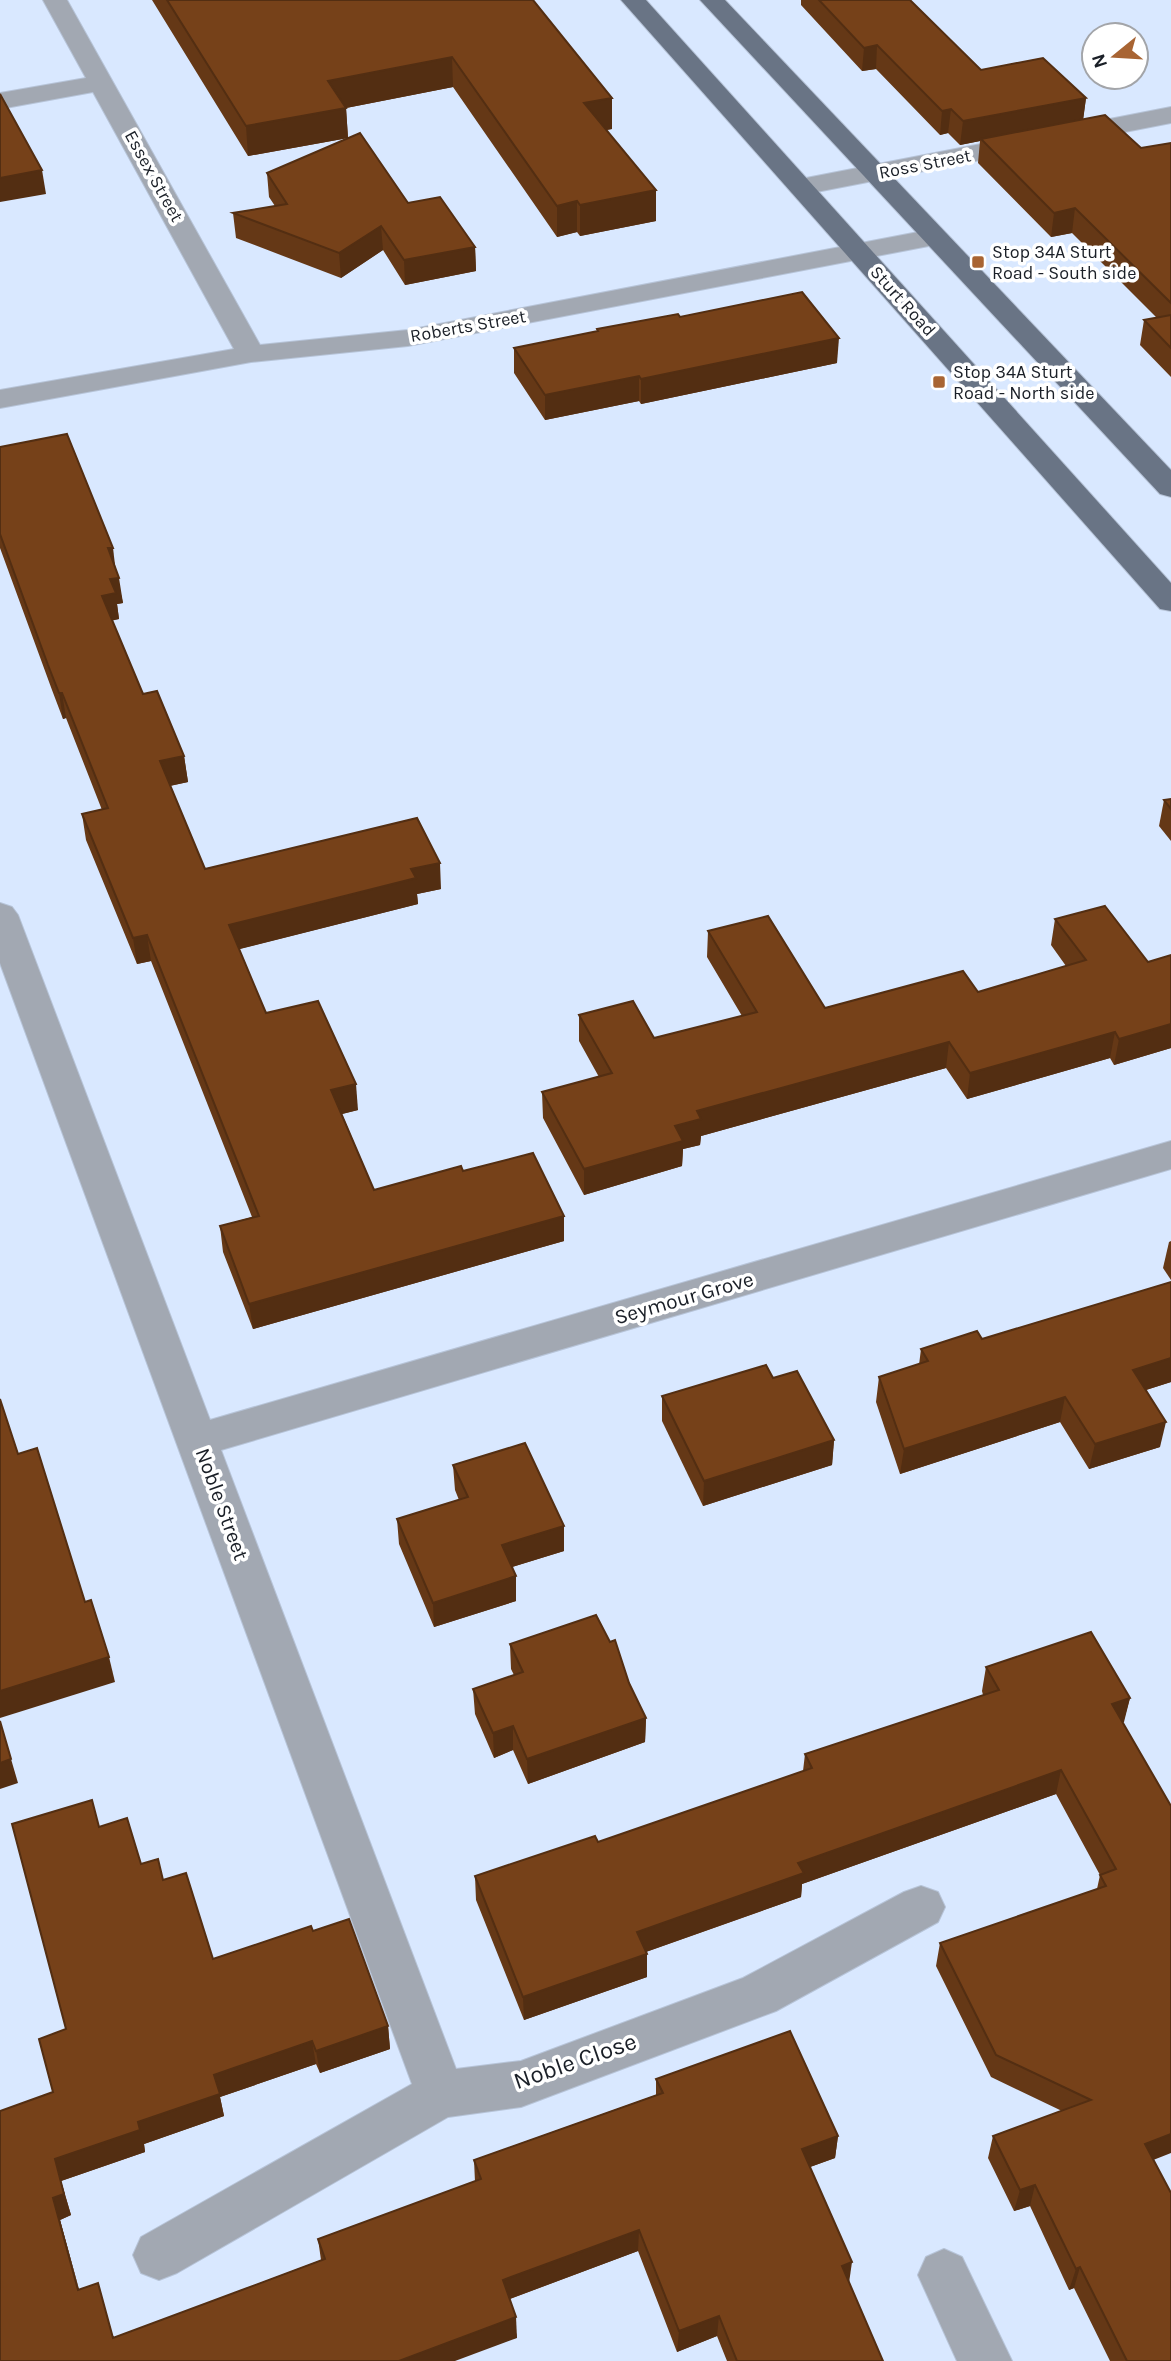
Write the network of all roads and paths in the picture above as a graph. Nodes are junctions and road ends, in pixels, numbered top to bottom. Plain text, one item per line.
1 (55, 0) edge
2 (634, 0) edge
3 (712, 0) edge
4 (103, 83) junction
5 (0, 101) edge
6 (1171, 116) edge
7 (875, 174) junction
8 (802, 187) junction
9 (934, 237) junction
10 (860, 253) junction
11 (251, 354) junction
12 (0, 399) edge
13 (1171, 488) edge
14 (1171, 602) edge
15 (0, 915) edge
16 (1171, 1155) edge
17 (198, 1440) junction
18 (921, 1907) dead end
19 (441, 2094) junction
20 (159, 2255) dead end
21 (944, 2275) dead end
22 (985, 2361) edge

1 - 4 street, Essex Street
2 - 8 main road, Sturt Road
3 - 7 main road
4 - 5 street
4 - 11 street, Essex Street
6 - 7 street, Ross Street
7 - 8 street, Ross Street
7 - 9 main road
8 - 10 main road, Sturt Road
9 - 10 street, Roberts Street
9 - 13 main road
10 - 11 street, Roberts Street
10 - 14 main road, Sturt Road
11 - 12 street, Roberts Street
15 - 17 street, Noble Street
16 - 17 street, Seymour Grove
17 - 19 street, Noble Street
18 - 19 street, Noble Close
19 - 20 street, Noble Close
21 - 22 street

